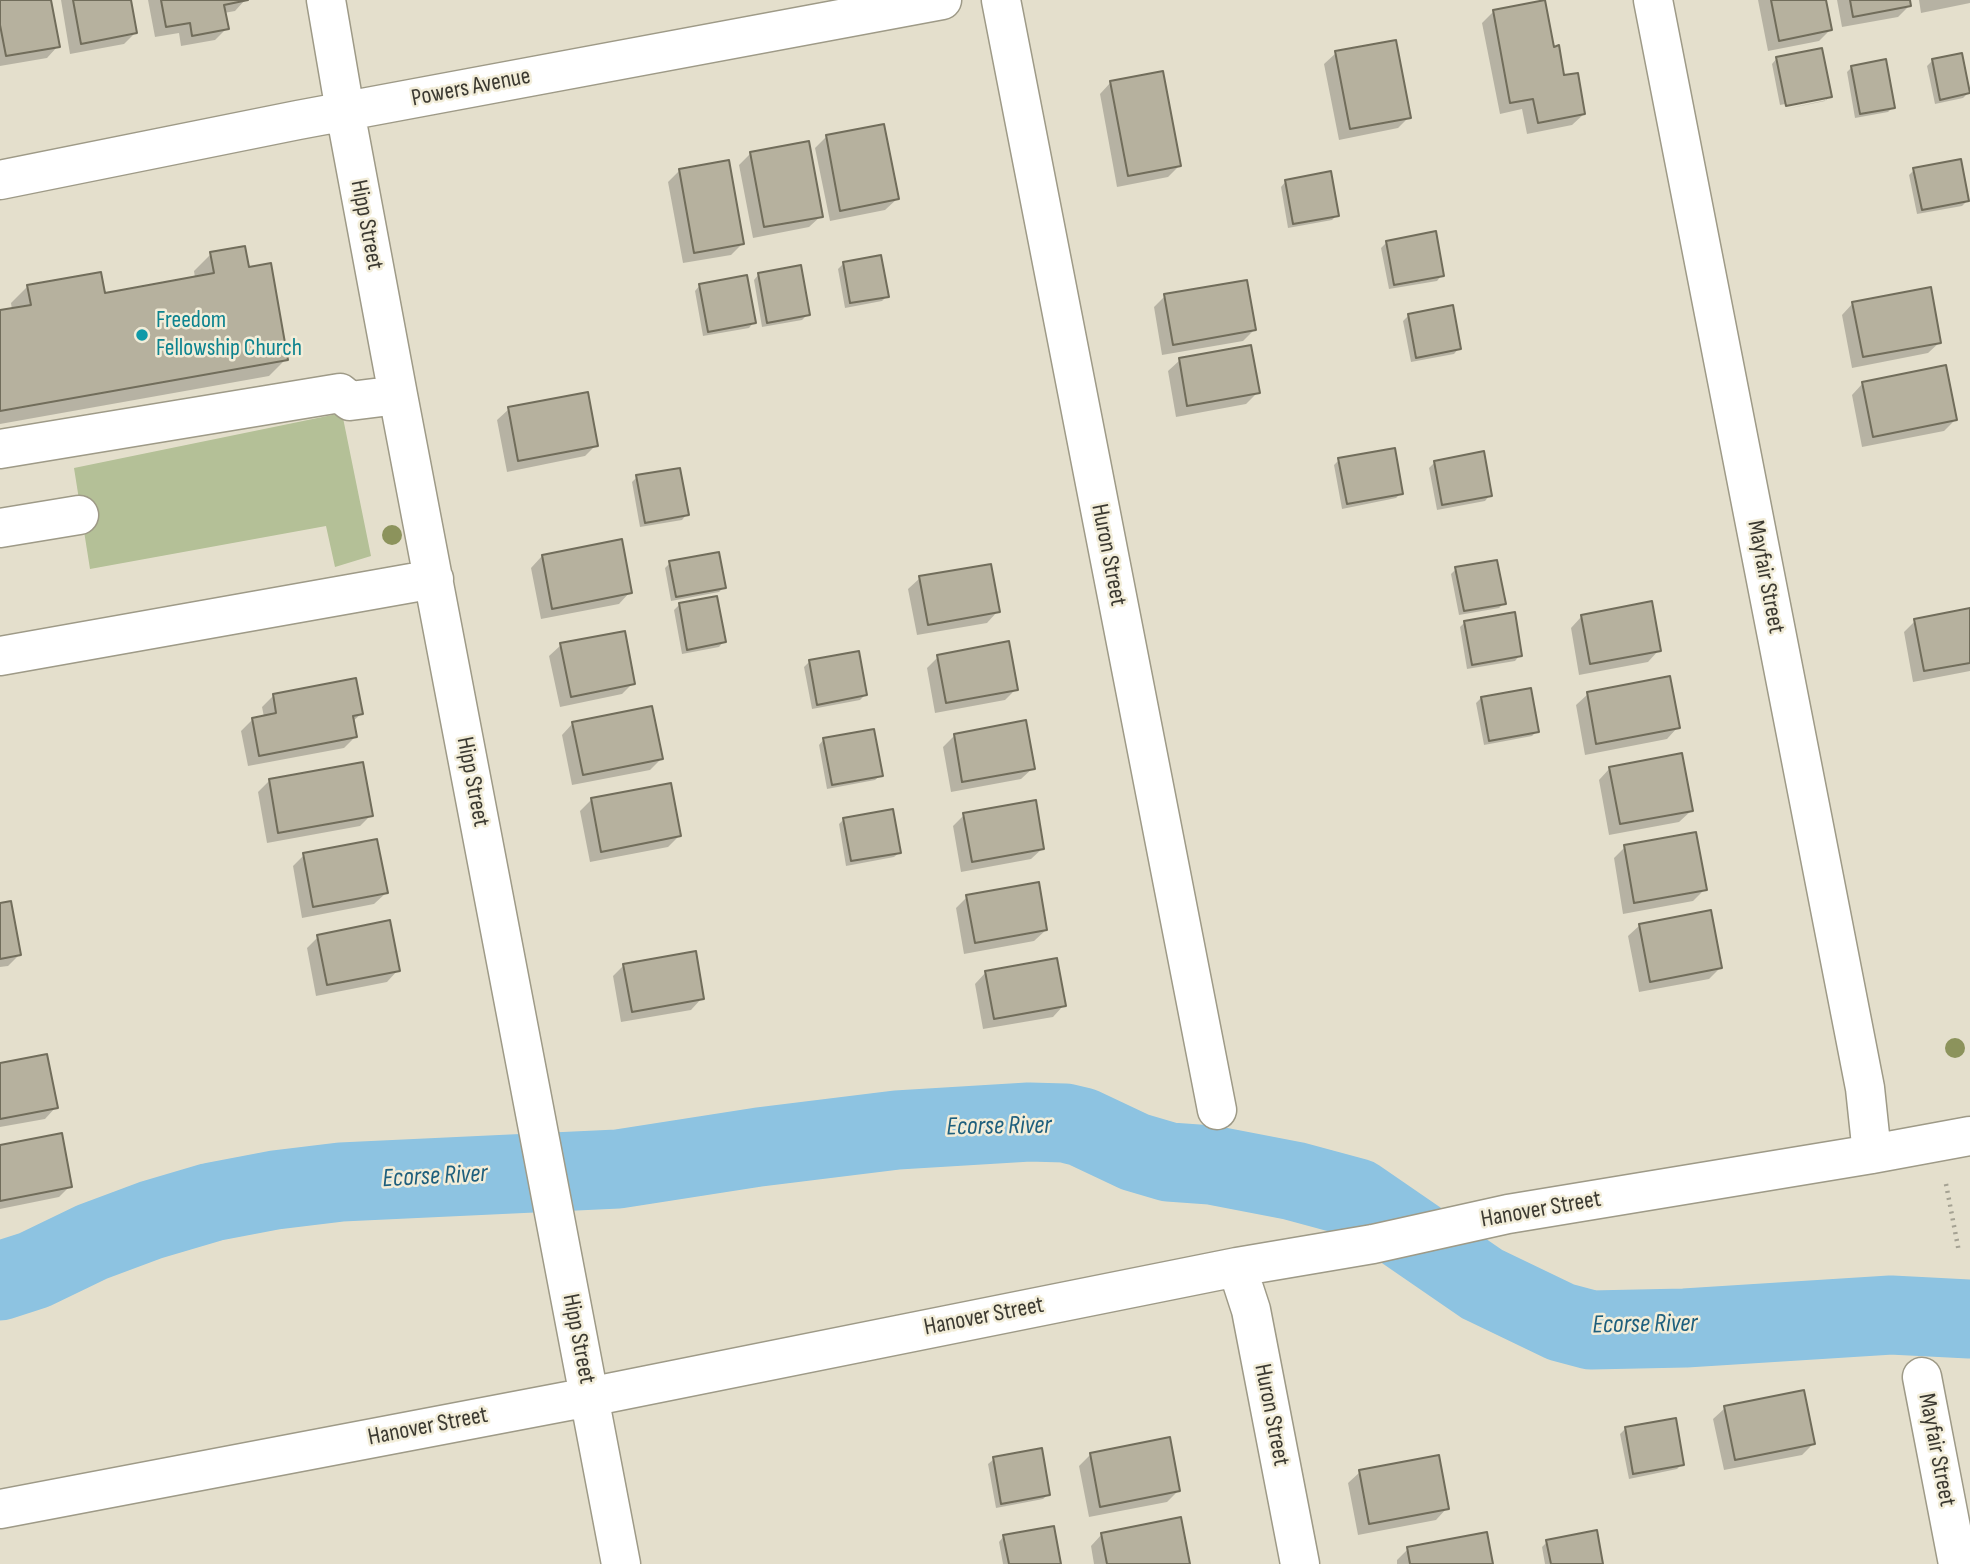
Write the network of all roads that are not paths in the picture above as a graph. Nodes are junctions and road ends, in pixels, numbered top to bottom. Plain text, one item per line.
1 (326, 0) edge
2 (942, 0) edge
3 (1001, 0) edge
4 (1653, 0) edge
5 (345, 111) junction
6 (0, 180) edge
7 (398, 395) junction
8 (0, 449) edge
9 (79, 515) dead end
10 (0, 528) edge
11 (434, 579) junction
12 (0, 656) edge
13 (1217, 1110) dead end
14 (1970, 1136) edge
15 (1872, 1154) junction
16 (1237, 1266) junction
17 (1922, 1377) dead end
18 (589, 1397) junction
19 (0, 1509) edge
20 (621, 1564) edge
21 (1300, 1564) edge
22 (1958, 1564) edge

1 - 5 street, Hipp Street
2 - 5 street, Powers Avenue
3 - 13 street, Huron Street
4 - 15 street, Mayfair Street
5 - 6 street, Powers Avenue
5 - 7 street, Hipp Street
7 - 8 street
7 - 11 street, Hipp Street
9 - 10 street
11 - 12 street
11 - 18 street, Hipp Street
14 - 15 street, Hanover Street
15 - 16 street, Hanover Street
16 - 18 street, Hanover Street
16 - 21 street, Huron Street
17 - 22 street, Mayfair Street
18 - 19 street, Hanover Street
18 - 20 street, Hipp Street

